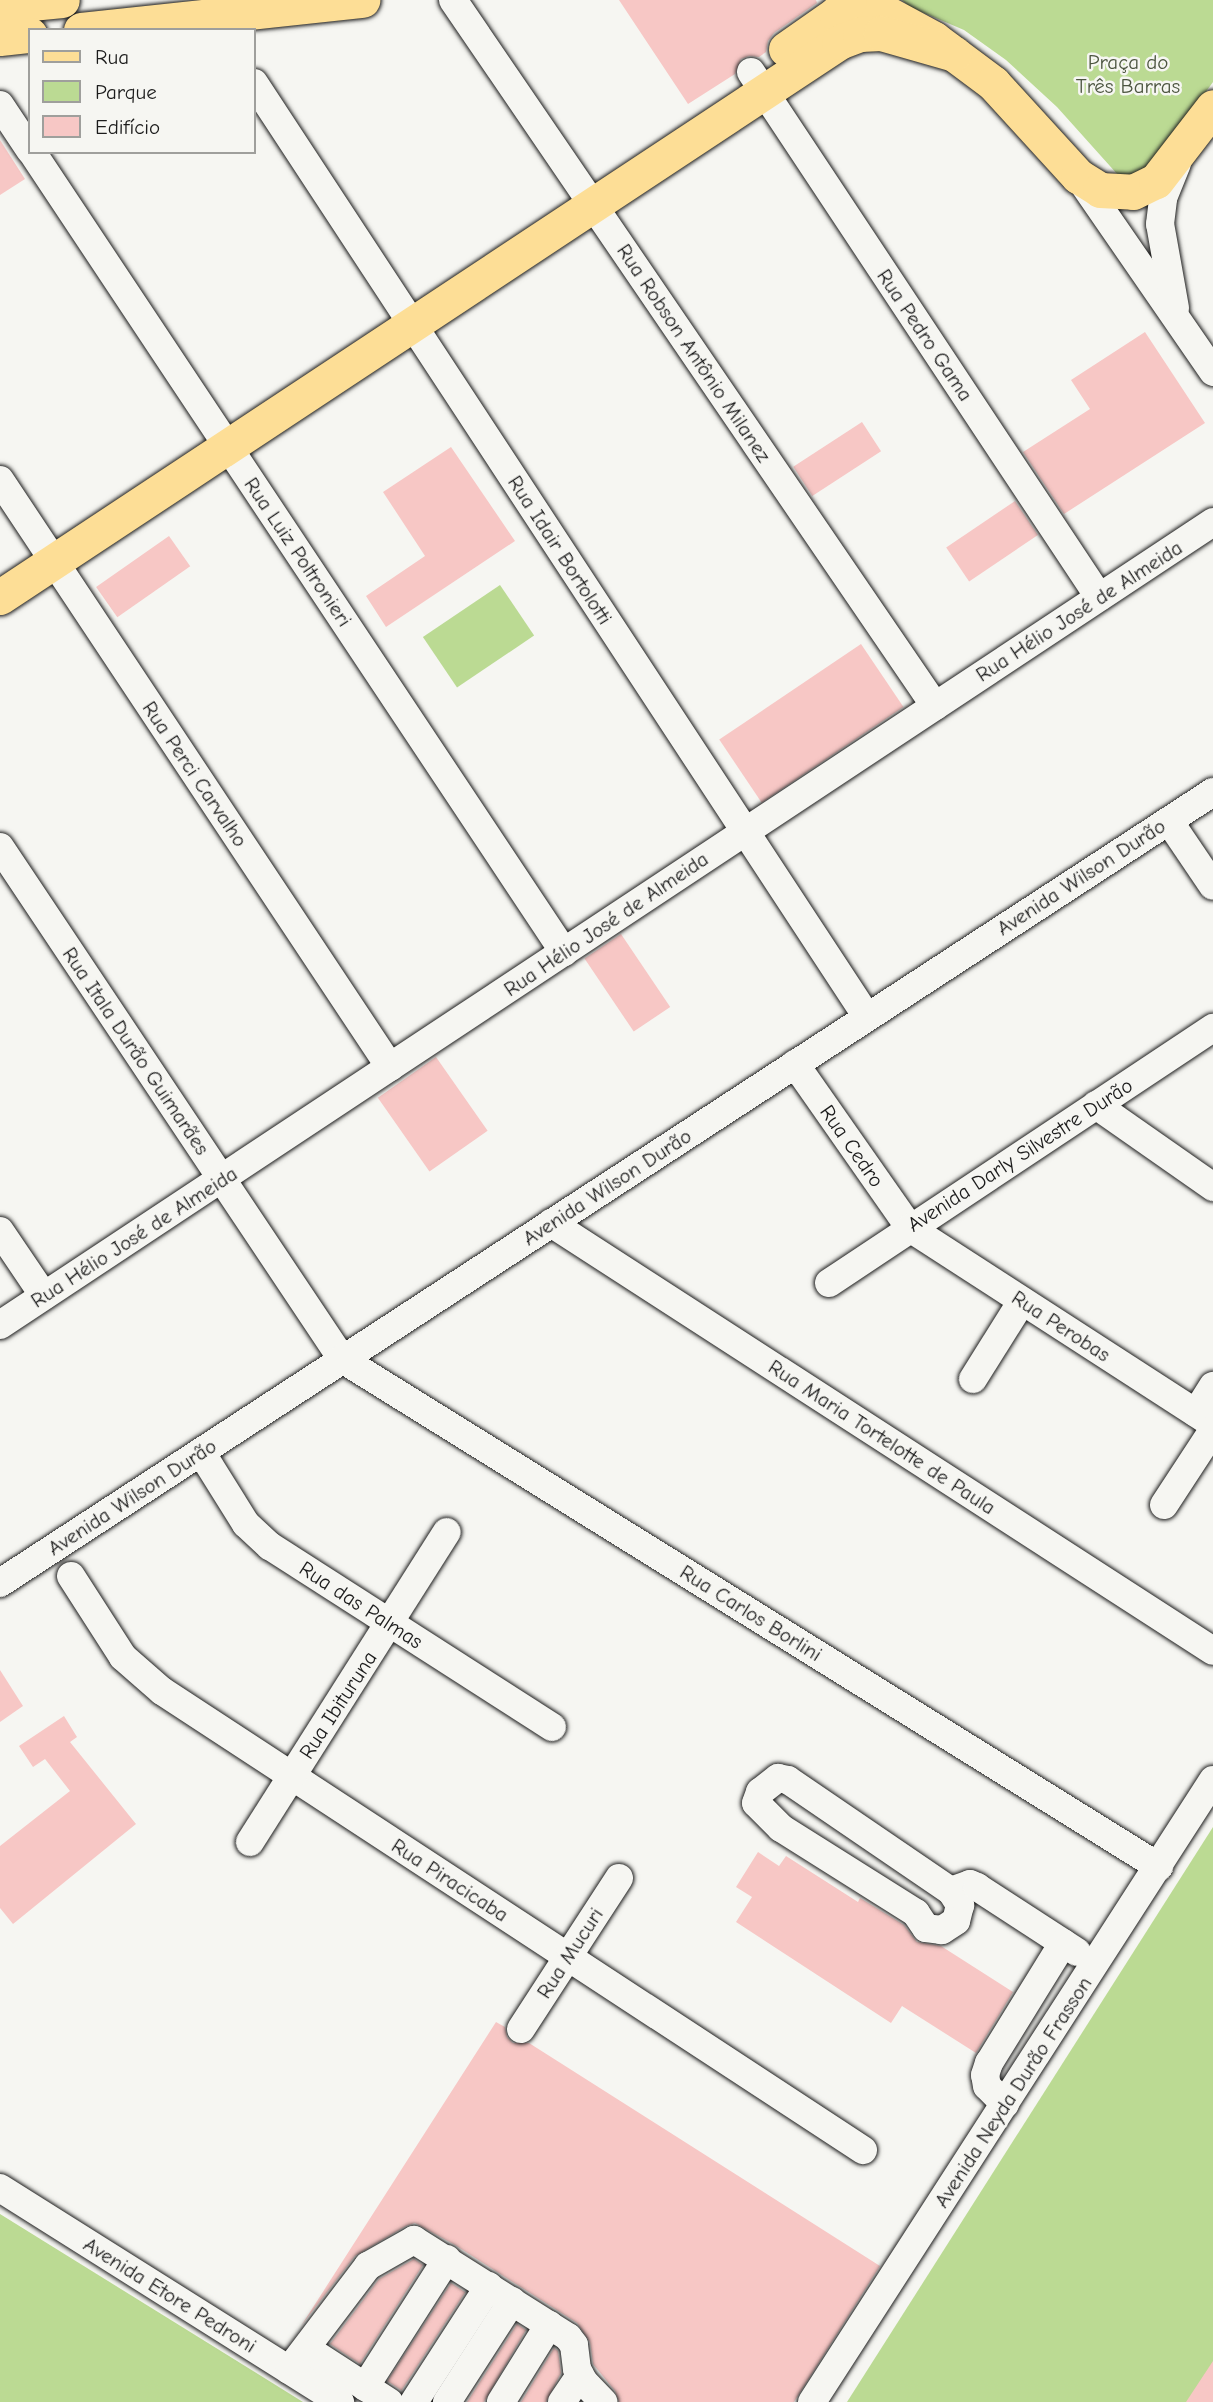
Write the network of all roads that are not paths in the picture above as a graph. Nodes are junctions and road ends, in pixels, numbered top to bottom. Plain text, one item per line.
1 (62, 0) edge
2 (362, 0) edge
3 (453, 0) edge
4 (849, 0) edge
5 (862, 0) edge
6 (890, 0) edge
7 (0, 6) edge
8 (209, 15) edge
9 (98, 28) edge
10 (28, 35) edge
11 (0, 38) edge
12 (944, 46) junction
13 (757, 82) junction
14 (256, 86) edge
15 (0, 105) edge
16 (1213, 107) edge
17 (1185, 146) junction
18 (28, 147) edge
19 (33, 154) edge
20 (1079, 176) junction
21 (586, 195) junction
22 (406, 315) junction
23 (1178, 321) junction
24 (1213, 372) edge
25 (221, 437) junction
26 (0, 480) edge
27 (1213, 522) edge
28 (48, 552) junction
29 (0, 571) edge
30 (0, 597) edge
31 (1099, 597) junction
32 (935, 706) junction
33 (1213, 792) edge
34 (1169, 821) junction
35 (745, 832) junction
36 (0, 847) edge
37 (1213, 886) edge
38 (564, 952) junction
39 (867, 1017) junction
40 (1213, 1028) edge
41 (795, 1064) junction
42 (390, 1067) junction
43 (1096, 1105) junction
44 (222, 1178) junction
45 (1213, 1187) edge
46 (551, 1223) junction
47 (910, 1228) junction
48 (0, 1231) edge
49 (829, 1283) dead end
50 (44, 1296) junction
51 (1022, 1301) junction
52 (0, 1325) edge
53 (342, 1359) junction
54 (972, 1379) dead end
55 (1213, 1387) edge
56 (1207, 1422) edge
57 (201, 1452) junction
58 (1164, 1505) dead end
59 (447, 1532) dead end
60 (71, 1576) dead end
61 (0, 1583) edge
62 (390, 1624) junction
63 (1213, 1651) edge
64 (552, 1727) dead end
65 (292, 1776) junction
66 (1213, 1780) edge
67 (250, 1843) dead end
68 (1159, 1867) junction
69 (619, 1878) dead end
70 (947, 1889) junction
71 (1063, 1943) junction
72 (568, 1957) junction
73 (1096, 1964) junction
74 (521, 2029) dead end
75 (1005, 2104) junction
76 (863, 2150) dead end
77 (0, 2188) edge
78 (447, 2259) junction
79 (500, 2293) junction
80 (549, 2325) junction
81 (307, 2349) junction
82 (289, 2370) junction
83 (580, 2375) junction
84 (365, 2387) junction
85 (605, 2401) edge
86 (340, 2402) edge
87 (389, 2402) edge
88 (414, 2402) edge
89 (447, 2402) edge
90 (501, 2402) edge
91 (562, 2402) edge
92 (812, 2402) edge

1 - 7 main road
2 - 8 main road
3 - 21 street, Rua Robson Antônio Milanez
4 - 13 main road
5 - 12 main road
6 - 12 main road
8 - 9 main road
10 - 11 main road
12 - 13 main road
12 - 20 main road
13 - 21 main road
13 - 31 street, Rua Pedro Gama
14 - 22 street, Rua Idair Bortolotti
15 - 18 street, Rua Luiz Poltronieri
16 - 17 main road
17 - 20 main road
17 - 23 street
19 - 25 street, Rua Luiz Poltronieri
20 - 23 street
21 - 22 main road
21 - 32 street, Rua Robson Antônio Milanez
22 - 25 main road
22 - 35 street, Rua Idair Bortolotti
23 - 24 street
25 - 28 main road
25 - 38 street, Rua Luiz Poltronieri
26 - 28 street, Rua Perci Carvalho
27 - 31 street, Rua Hélio José de Almeida
28 - 29 main road
28 - 30 main road
28 - 42 street, Rua Perci Carvalho
31 - 32 street, Rua Hélio José de Almeida
32 - 35 street, Rua Hélio José de Almeida
33 - 34 street, Avenida Wilson Durão
34 - 37 street
34 - 39 street, Avenida Wilson Durão
35 - 38 street, Rua Hélio José de Almeida
35 - 39 street, Rua Idair Bortolotti
36 - 44 street, Rua Itala Durão Guimarães
38 - 42 street, Rua Hélio José de Almeida
39 - 41 street, Avenida Wilson Durão
40 - 43 street, Avenida Darly Silvestre Durão
41 - 46 street, Avenida Wilson Durão
41 - 47 street, Rua Cedro
42 - 44 street, Rua Hélio José de Almeida
43 - 45 street
43 - 47 street, Avenida Darly Silvestre Durão
44 - 50 street, Rua Hélio José de Almeida
44 - 53 street, Rua Itala Durão Guimarães
46 - 53 street, Avenida Wilson Durão
46 - 63 street, Rua Maria Tortelotte de Paula
47 - 49 street, Avenida Darly Silvestre Durão
47 - 51 street, Rua Perobas
48 - 50 street
50 - 52 street, Rua Hélio José de Almeida
51 - 54 street
51 - 56 street, Rua Perobas
53 - 57 street, Avenida Wilson Durão
53 - 68 street, Rua Carlos Borlini
55 - 56 street
56 - 58 street
57 - 61 street, Avenida Wilson Durão
57 - 62 street, Rua das Palmas
59 - 62 street, Rua Ibituruna
60 - 65 street, Rua Piracicaba
62 - 64 street, Rua das Palmas
62 - 65 street, Rua Ibituruna
65 - 67 street, Rua Ibituruna
65 - 72 street, Rua Piracicaba
66 - 68 street, Avenida Neyda Durão Frasson
68 - 73 street, Avenida Neyda Durão Frasson
69 - 72 street, Rua Mucuri
70 - 70 street
70 - 71 street
71 - 73 street
71 - 75 street
72 - 74 street, Rua Mucuri
72 - 76 street, Rua Piracicaba
73 - 75 street, Avenida Neyda Durão Frasson
75 - 92 street, Avenida Neyda Durão Frasson
77 - 82 street, Avenida Etore Pedroni
78 - 79 street
78 - 81 street
78 - 84 street
79 - 80 street
79 - 88 street
79 - 89 street
80 - 83 street
80 - 90 street
81 - 82 street
81 - 84 street
82 - 86 street, Avenida Etore Pedroni
83 - 85 street
83 - 91 street
84 - 87 street

